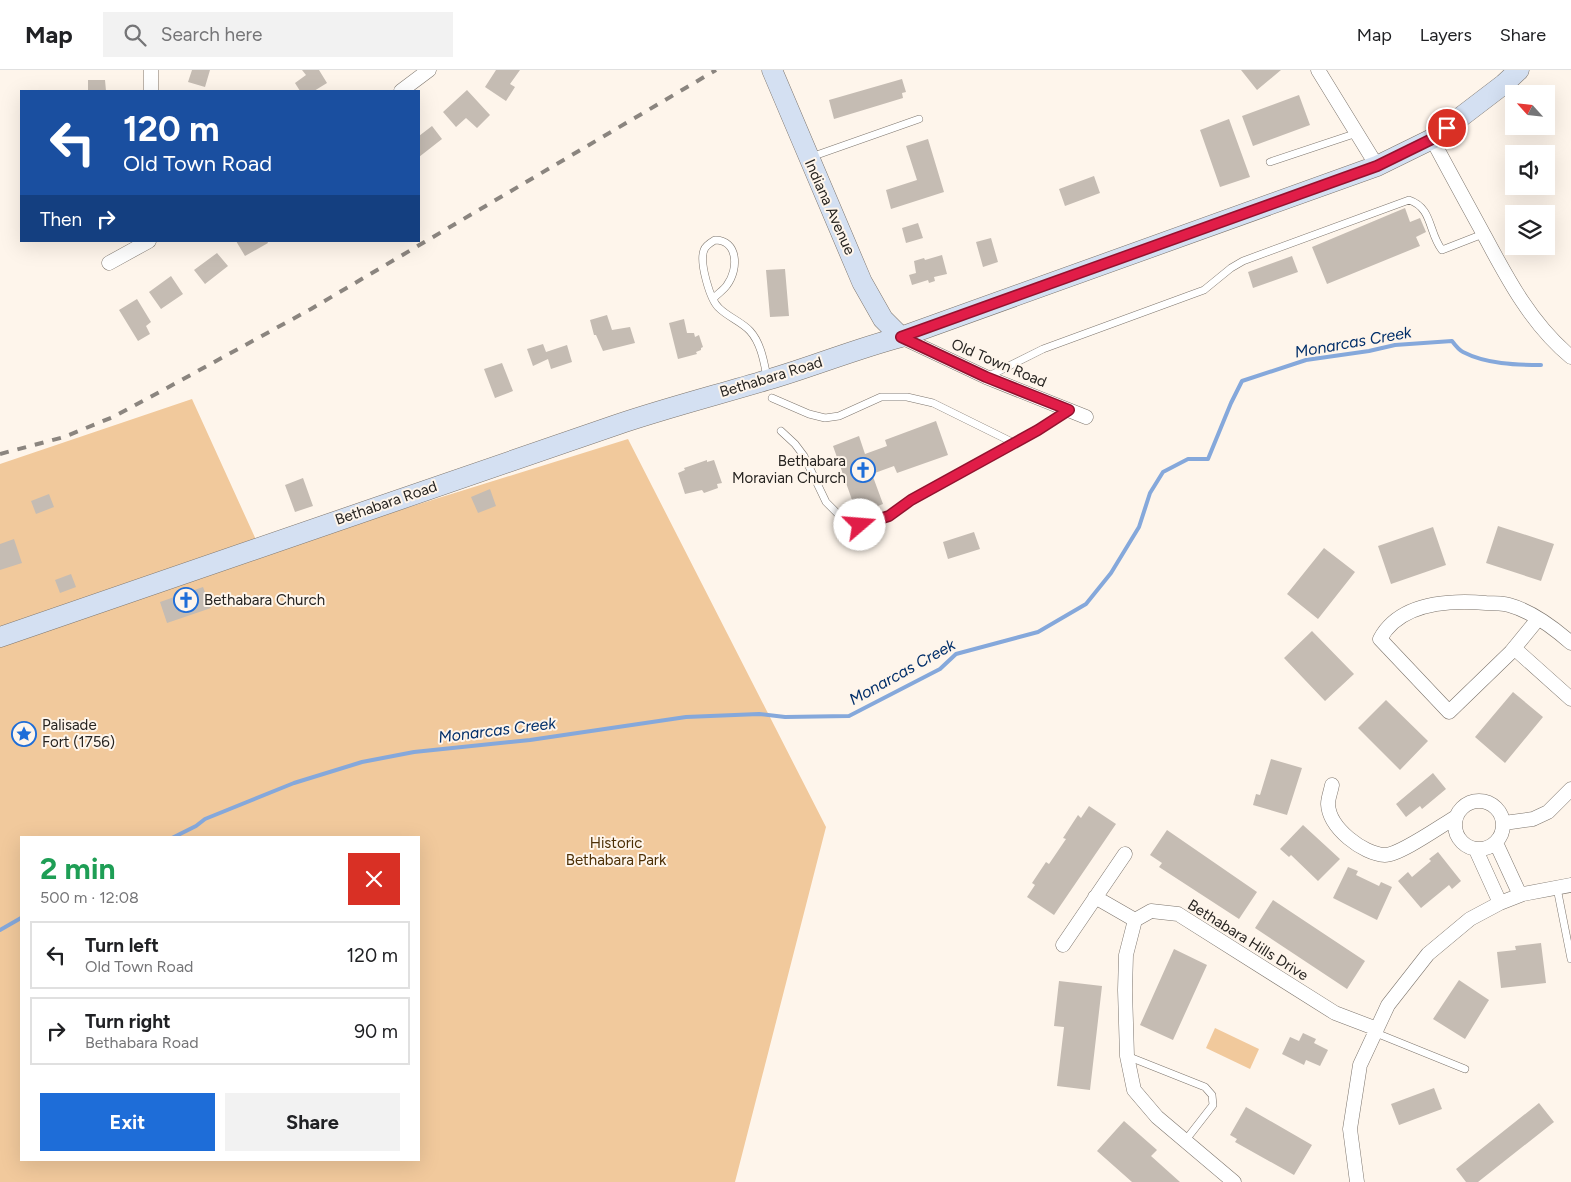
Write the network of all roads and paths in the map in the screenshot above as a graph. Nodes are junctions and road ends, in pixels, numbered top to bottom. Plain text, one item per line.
1 (150, 70) edge
2 (429, 70) edge
3 (772, 70) edge
4 (1318, 70) edge
5 (1519, 70) edge
6 (151, 90) edge
7 (402, 90) edge
8 (919, 119) dead end
9 (1357, 134) junction
10 (1432, 139) junction
11 (809, 158) junction
12 (1270, 162) dead end
13 (1377, 166) junction
14 (1483, 234) junction
15 (147, 242) edge
16 (109, 263) dead end
17 (713, 299) junction
18 (901, 337) junction
19 (1571, 357) edge
20 (986, 377) junction
21 (770, 389) junction
22 (1069, 410) junction
23 (1086, 417) dead end
24 (781, 431) dead end
25 (1014, 443) junction
26 (1538, 619) junction
27 (0, 638) edge
28 (1571, 643) edge
29 (1514, 648) junction
30 (1571, 699) edge
31 (1332, 785) dead end
32 (1571, 789) edge
33 (1456, 816) junction
34 (1504, 823) junction
35 (1496, 843) junction
36 (1476, 850) junction
37 (1124, 854) dead end
38 (1571, 885) edge
39 (1557, 888) junction
40 (1520, 895) junction
41 (1095, 898) junction
42 (1500, 903) junction
43 (1135, 920) junction
44 (1062, 945) dead end
45 (1571, 959) edge
46 (1377, 1031) junction
47 (1127, 1056) junction
48 (1465, 1069) dead end
49 (1185, 1141) junction
50 (1234, 1182) edge
51 (1357, 1182) edge

1 - 6 street
2 - 7 street
3 - 11 street, Indiana Avenue
4 - 9 street
5 - 10 street, Bethabara Road
8 - 11 lane
9 - 12 lane
9 - 13 street
10 - 13 street, Bethabara Road
10 - 14 street
11 - 18 street, Indiana Avenue
13 - 18 street, Bethabara Road
14 - 19 street
14 - 20 lane
15 - 16 street
17 - 17 lane
17 - 21 lane
18 - 20 street, Old Town Road
18 - 21 street, Bethabara Road
20 - 22 street, Old Town Road
21 - 25 lane
21 - 27 street, Bethabara Road
22 - 23 street, Old Town Road
22 - 25 lane
24 - 25 lane
26 - 28 street
26 - 29 street
26 - 29 street
29 - 30 street
31 - 33 street
32 - 34 street
33 - 34 street
33 - 36 street
34 - 35 street
35 - 36 street
35 - 40 street
36 - 42 street
37 - 41 street
38 - 39 street
39 - 40 street
39 - 45 lane
40 - 42 street
41 - 43 street
41 - 44 street
42 - 46 street
43 - 46 street, Bethabara Hills Drive
43 - 47 street
46 - 48 lane
46 - 51 street
47 - 49 street
47 - 49 lane
49 - 50 street

